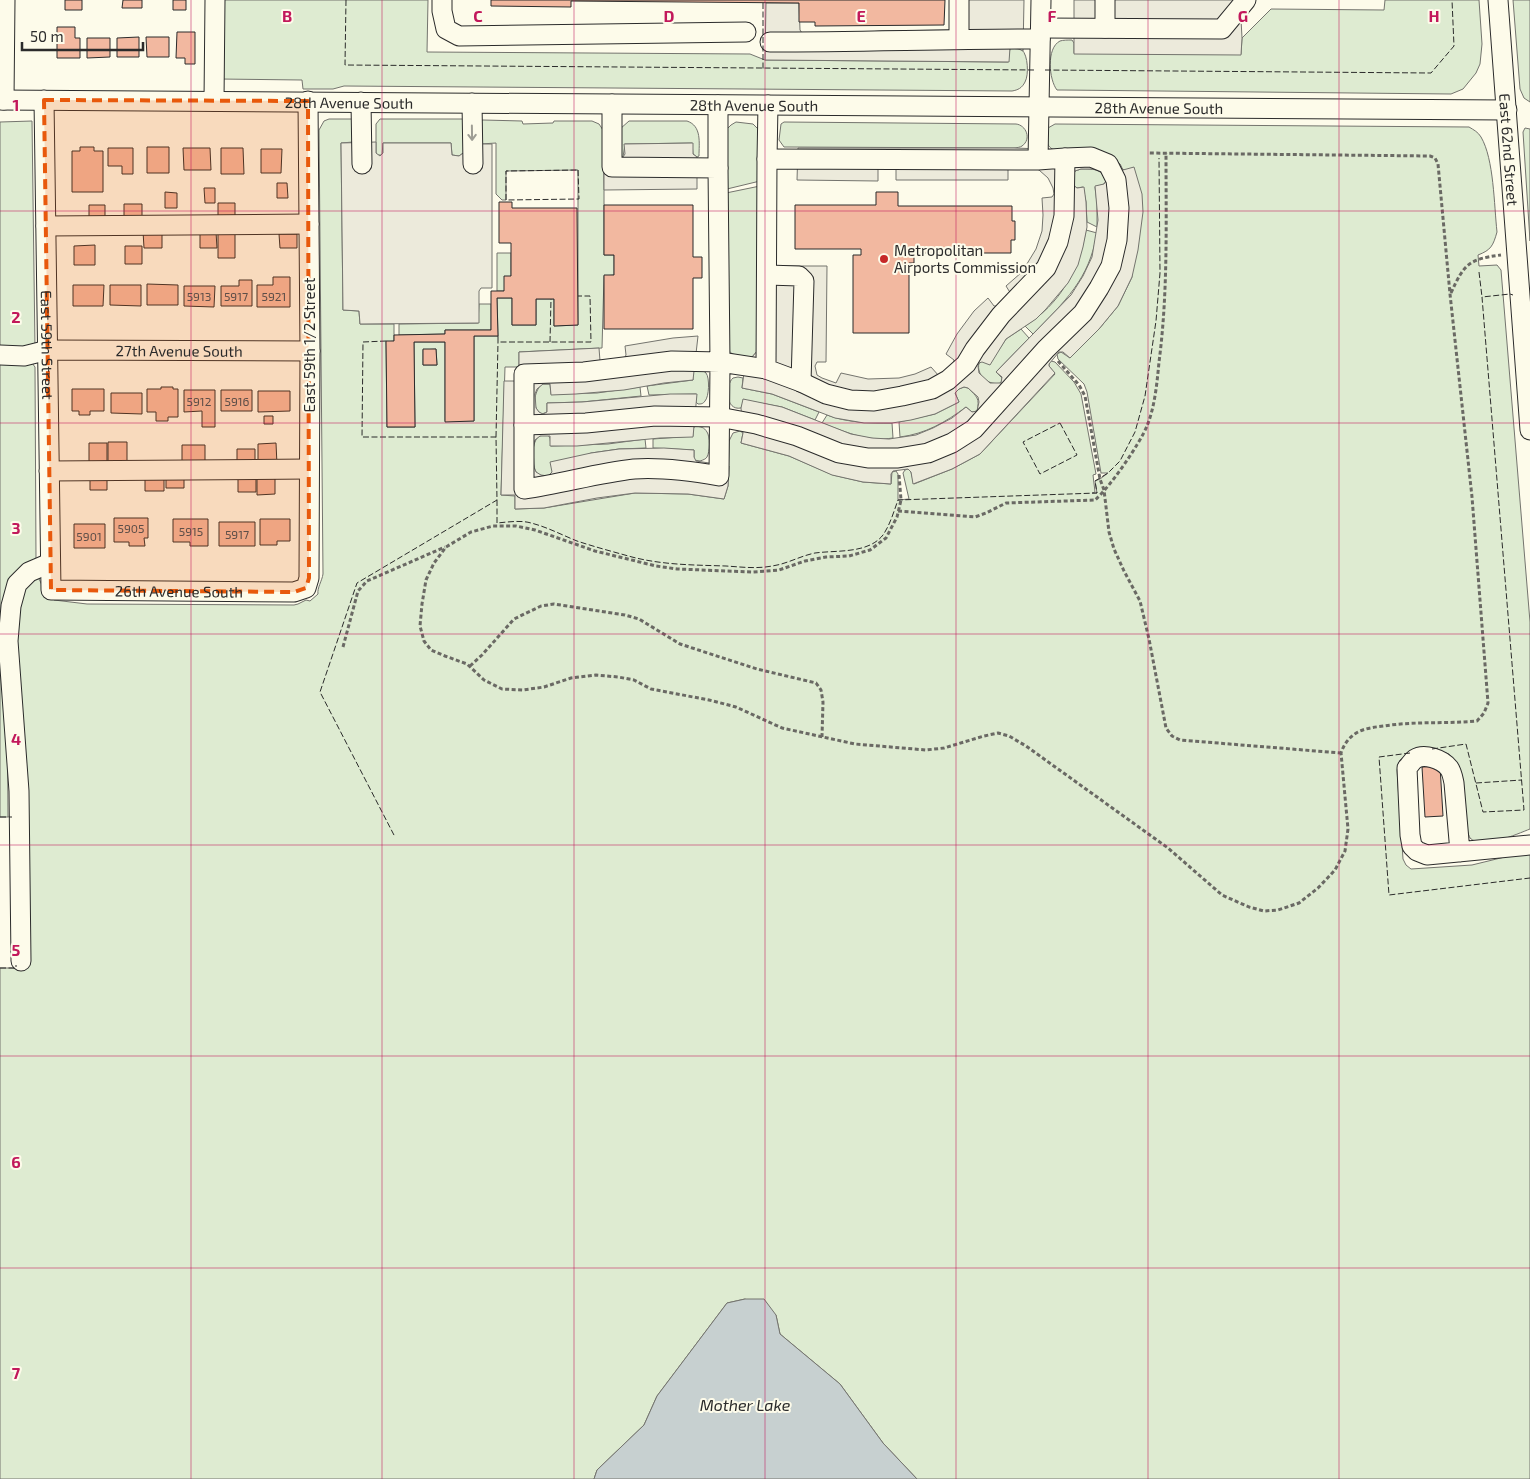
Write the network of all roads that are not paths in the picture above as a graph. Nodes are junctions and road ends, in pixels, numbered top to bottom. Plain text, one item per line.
1 (5, 0) edge
2 (214, 0) edge
3 (442, 0) edge
4 (959, 0) edge
5 (1041, 0) edge
6 (1105, 0) edge
7 (1246, 0) edge
8 (1498, 0) edge
9 (1105, 28) junction
10 (746, 32) dead end
11 (1040, 34) junction
12 (959, 39) junction
13 (770, 42) dead end
14 (2, 100) edge
15 (44, 100) junction
16 (214, 101) junction
17 (308, 101) junction
18 (361, 102) junction
19 (472, 103) junction
20 (612, 104) junction
21 (718, 105) junction
22 (768, 105) junction
23 (1039, 107) junction
24 (1507, 110) junction
25 (1065, 158) junction
26 (767, 159) junction
27 (1038, 160) junction
28 (362, 164) dead end
29 (473, 164) dead end
30 (718, 168) junction
31 (309, 224) junction
32 (46, 226) junction
33 (767, 275) junction
34 (48, 350) junction
35 (310, 351) junction
36 (0, 355) edge
37 (720, 362) junction
38 (766, 369) junction
39 (1528, 372) edge
40 (801, 382) junction
41 (719, 417) junction
42 (524, 425) junction
43 (1530, 430) edge
44 (309, 469) junction
45 (49, 471) junction
46 (50, 563) junction
47 (306, 588) joint
48 (51, 590) joint
49 (1530, 845) edge
50 (1460, 852) junction
51 (21, 961) dead end

1 - 14 street
2 - 16 street
3 - 10 street
4 - 12 street
5 - 11 street
6 - 9 street
7 - 9 street
8 - 24 street, East 62nd Street
9 - 11 street
11 - 12 street
11 - 23 street
12 - 13 street
14 - 15 street, 28th Avenue South
15 - 16 street, 28th Avenue South
15 - 32 street, East 59th Street
16 - 17 street, 28th Avenue South
17 - 18 street, 28th Avenue South
17 - 31 street, East 59th 1/2 Street
18 - 19 street, 28th Avenue South
18 - 28 street
19 - 20 street, 28th Avenue South
19 -> 29 street
20 - 21 street, 28th Avenue South
20 - 30 street
21 - 22 street, 28th Avenue South
21 - 30 street
22 - 23 street, 28th Avenue South
22 - 26 street
23 - 24 street, 28th Avenue South
23 - 27 street
24 - 39 street, East 62nd Street
25 - 27 street
25 - 40 street
25 - 41 street
26 - 27 street
26 - 33 street
30 - 37 street
31 - 32 street
31 - 35 street, East 59th 1/2 Street
32 - 34 street, East 59th Street
33 - 38 street
33 - 40 street
34 - 35 street, 27th Avenue South
34 - 36 street, 27th Avenue South
34 - 45 street, East 59th Street
35 - 44 street, East 59th 1/2 Street
37 - 38 street
37 - 41 street
37 - 42 street
38 - 40 street
39 - 43 street, East 62nd Street
41 - 42 street
41 - 42 street
44 - 45 street
44 - 47 street, East 59th 1/2 Street
45 - 46 street, East 59th Street
46 - 48 street, East 59th Street
46 - 51 street
47 - 48 street, 26th Avenue South
49 - 50 street
50 - 50 street

